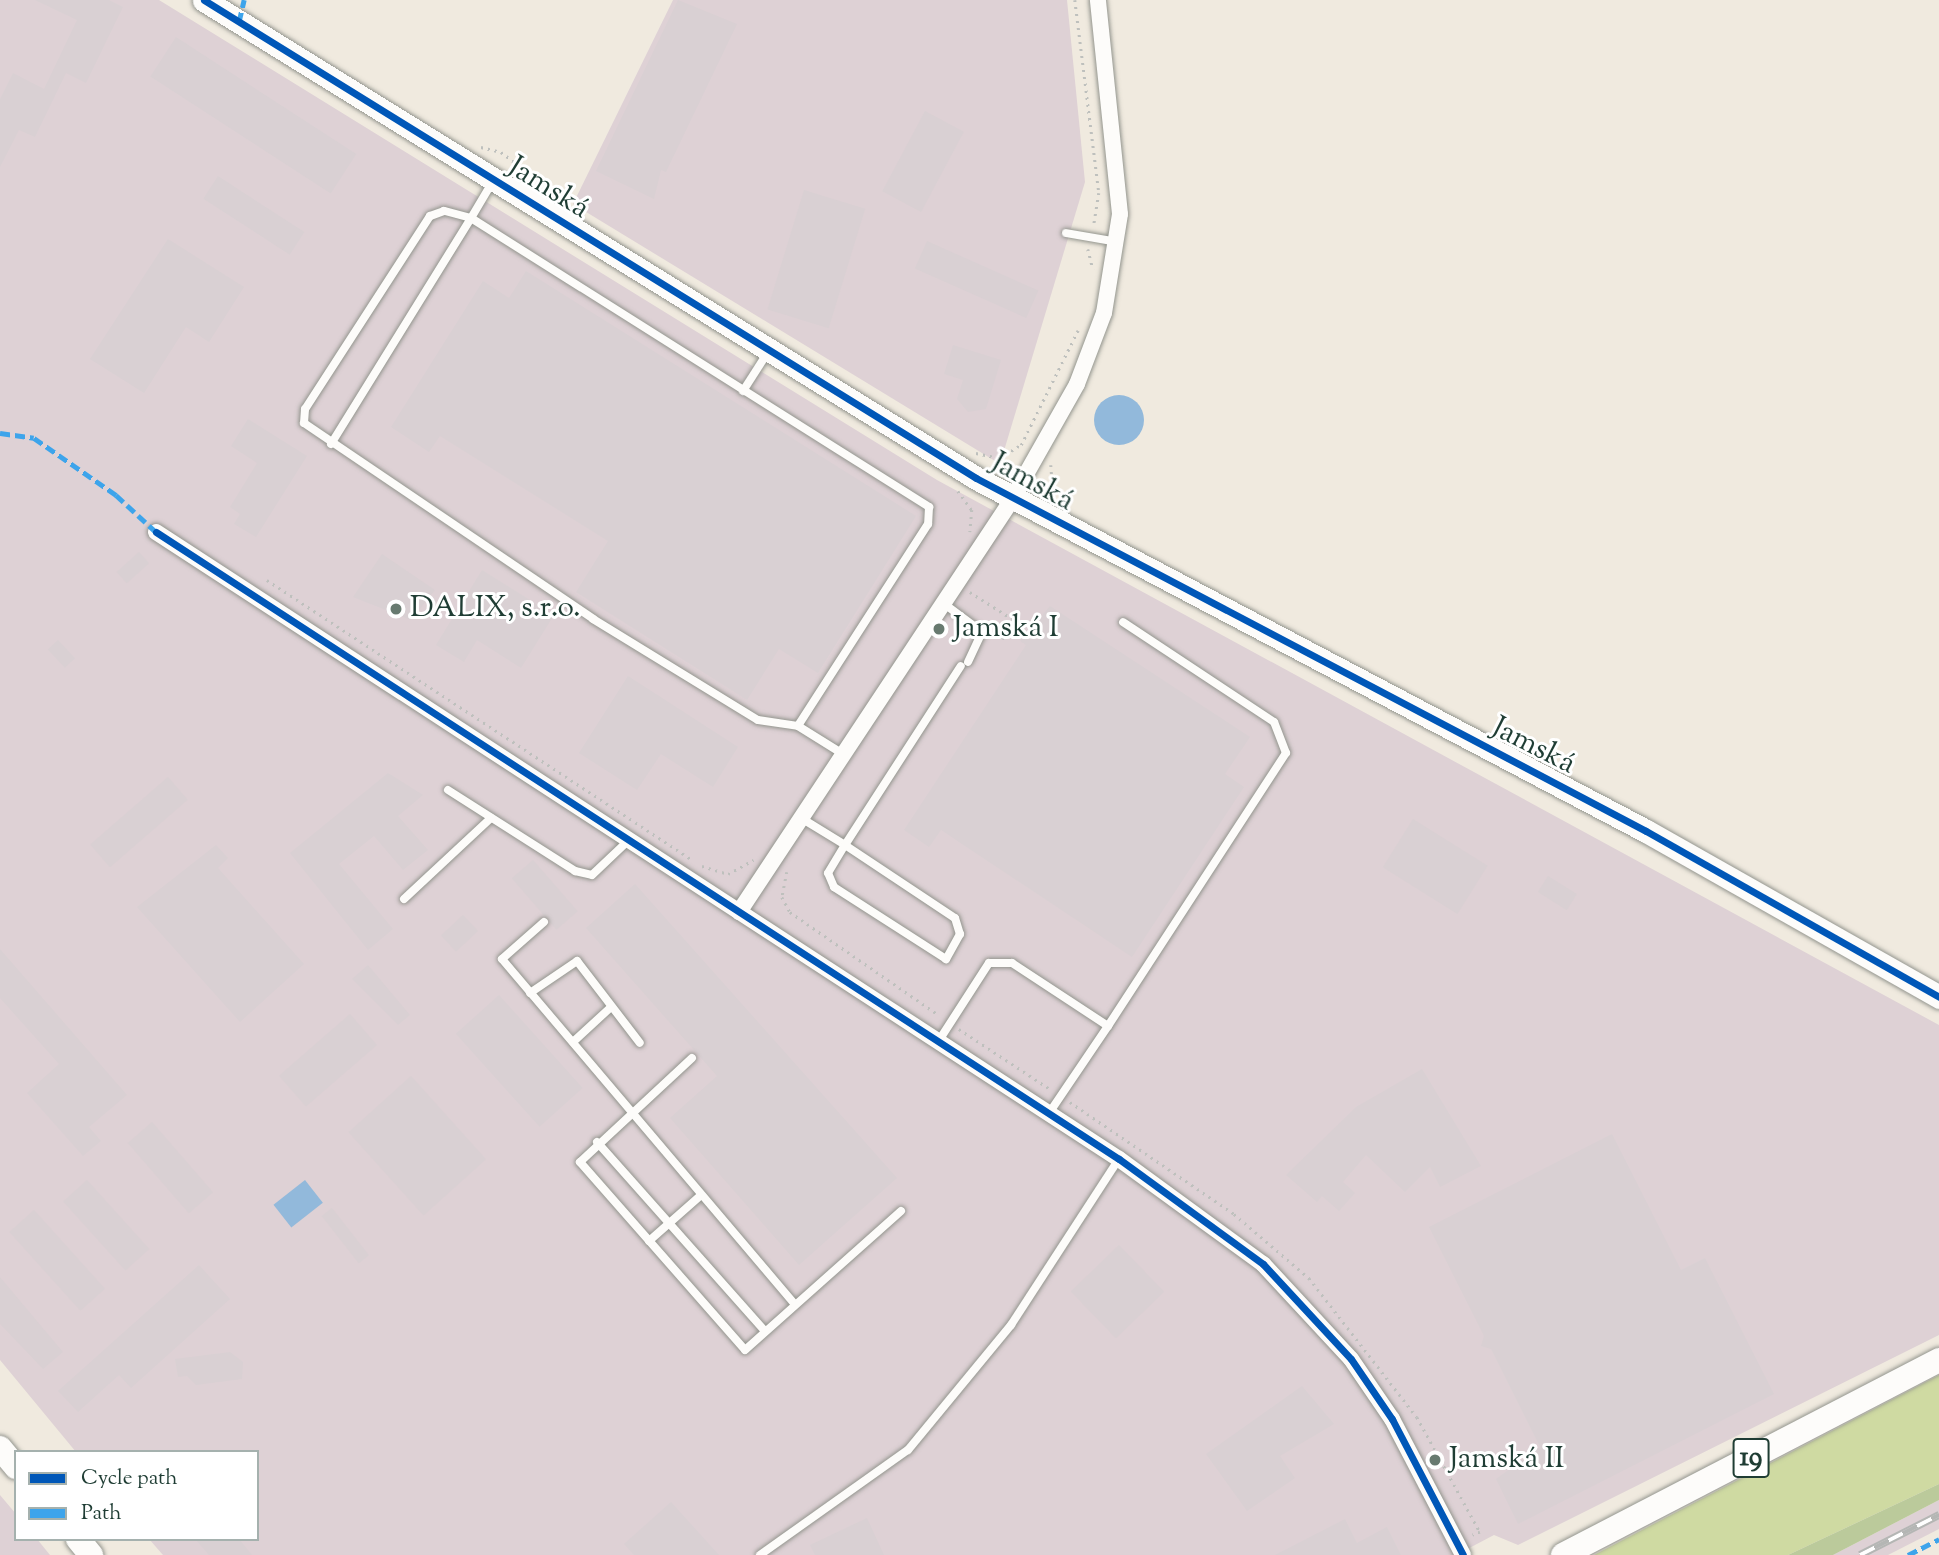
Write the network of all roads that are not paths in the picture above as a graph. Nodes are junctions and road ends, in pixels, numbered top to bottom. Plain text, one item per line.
1 (204, 0) edge
2 (1098, 0) edge
3 (493, 181) junction
4 (471, 218) junction
5 (1066, 233) dead end
6 (1118, 242) junction
7 (769, 351) junction
8 (743, 391) junction
9 (331, 444) junction
10 (1012, 499) junction
11 (156, 532) dead end
12 (943, 603) junction
13 (1123, 622) dead end
14 (798, 726) junction
15 (843, 754) junction
16 (448, 790) dead end
17 (491, 818) junction
18 (801, 818) junction
19 (629, 840) junction
20 (845, 845) junction
21 (404, 898) dead end
22 (739, 912) junction
23 (544, 922) dead end
24 (530, 993) junction
25 (1939, 997) edge
26 (610, 1008) junction
27 (1108, 1026) junction
28 (573, 1042) junction
29 (938, 1042) junction
30 (640, 1043) dead end
31 (692, 1058) dead end
32 (632, 1111) junction
33 (1049, 1113) junction
34 (597, 1142) junction
35 (1119, 1159) junction
36 (700, 1196) junction
37 (901, 1211) dead end
38 (669, 1223) junction
39 (649, 1241) junction
40 (795, 1305) junction
41 (765, 1332) junction
42 (1939, 1360) edge
43 (0, 1448) edge
44 (14, 1465) edge
45 (80, 1541) edge
46 (91, 1555) edge
47 (760, 1555) edge
48 (1463, 1555) edge
49 (1563, 1555) edge

1 - 3 street, Jamská
2 - 6 street
3 - 4 lane
3 - 7 street, Jamská
4 - 8 lane
4 - 9 lane
4 - 9 lane
5 - 6 lane
6 - 10 street
7 - 8 lane
7 - 10 street, Jamská
8 - 14 lane
9 - 14 lane
10 - 12 street
10 - 25 street, Jamská
11 - 19 street
12 - 15 street
12 - 20 lane
13 - 27 lane
14 - 15 lane
15 - 18 street
16 - 17 lane
17 - 19 lane
17 - 21 lane
18 - 20 lane
18 - 22 street
19 - 22 street
20 - 20 lane
22 - 29 street
23 - 24 lane
24 - 26 lane
24 - 28 lane
26 - 28 lane
26 - 30 lane
27 - 29 lane
27 - 33 lane
28 - 32 lane
29 - 33 street
31 - 32 lane
32 - 34 lane
32 - 36 lane
33 - 35 street
34 - 38 lane
34 - 39 lane
35 - 47 lane
35 - 48 street
36 - 38 lane
36 - 40 lane
37 - 40 lane
38 - 39 lane
38 - 41 lane
39 - 41 lane
40 - 41 lane
42 - 49 main road, 19
43 - 44 main road
45 - 46 main road

